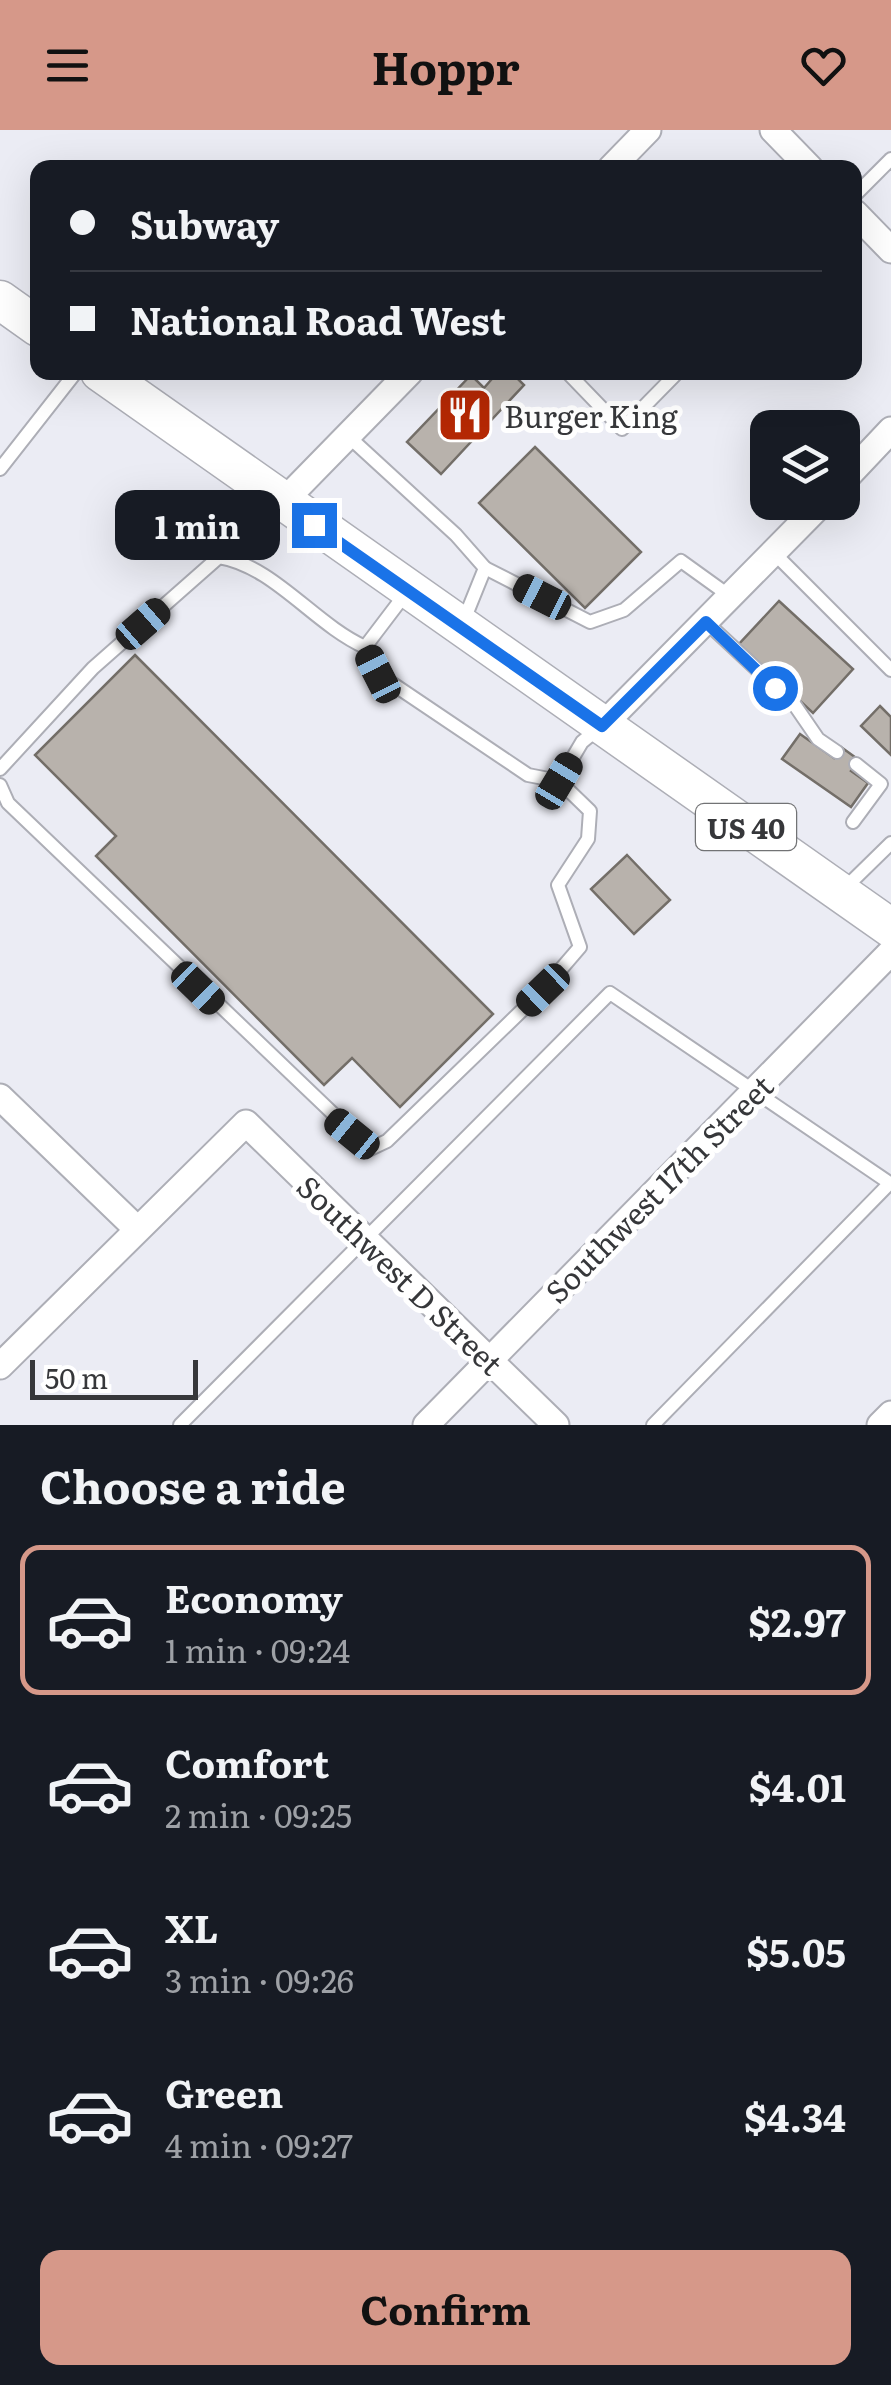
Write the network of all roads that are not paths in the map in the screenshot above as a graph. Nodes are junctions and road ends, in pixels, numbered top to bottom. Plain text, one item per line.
1 (648, 130) edge
2 (773, 130) edge
3 (891, 159) edge
4 (619, 160) edge
5 (802, 160) edge
6 (862, 188) edge
7 (862, 220) edge
8 (891, 250) edge
9 (0, 300) edge
10 (30, 321) edge
11 (70, 380) edge
12 (111, 380) edge
13 (402, 380) edge
14 (575, 380) edge
15 (670, 380) edge
16 (891, 430) edge
17 (348, 436) junction
18 (860, 463) edge
19 (0, 469) edge
20 (282, 503) junction
21 (806, 520) edge
22 (774, 553) junction
23 (485, 568) junction
24 (408, 590) junction
25 (731, 596) junction
26 (706, 622) junction
27 (461, 628) junction
28 (365, 648) junction
29 (891, 670) edge
30 (602, 726) junction
31 (838, 752) dead end
32 (856, 764) dead end
33 (0, 769) edge
34 (559, 781) junction
35 (0, 785) edge
36 (854, 822) dead end
37 (891, 842) edge
38 (840, 892) junction
39 (891, 928) edge
40 (891, 952) edge
41 (754, 1091) junction
42 (0, 1097) edge
43 (890, 1183) edge
44 (136, 1229) junction
45 (365, 1239) junction
46 (490, 1360) junction
47 (0, 1366) edge
48 (891, 1414) edge
49 (180, 1425) edge
50 (426, 1425) edge
51 (556, 1425) edge
52 (654, 1425) edge
53 (880, 1425) edge

1 - 4 street
2 - 5 street
3 - 6 lane
7 - 8 street
9 - 10 main road
11 - 19 lane
12 - 20 main road, US 40
13 - 17 street
14 - 15 lane
16 - 18 street
17 - 20 street
17 - 23 lane
20 - 24 main road, US 40
21 - 22 street
22 - 25 street
22 - 29 lane
23 - 25 lane
23 - 27 lane
24 - 27 main road, US 40
24 - 28 lane
25 - 26 street
26 - 30 street
26 - 31 lane
27 - 30 main road, US 40
28 - 33 lane
28 - 34 lane
30 - 34 lane
30 - 38 main road, US 40
32 - 36 lane
34 - 35 lane
37 - 38 lane
38 - 39 main road, US 40
40 - 41 street, Southwest 17th Street
41 - 43 lane
41 - 45 lane
41 - 46 street, Southwest 17th Street
42 - 44 street
43 - 52 lane
44 - 45 street, Southwest D Street
44 - 47 street
45 - 46 street, Southwest D Street
45 - 49 lane
46 - 50 street, Southwest 17th Street
46 - 51 street, Southwest D Street
48 - 53 street

